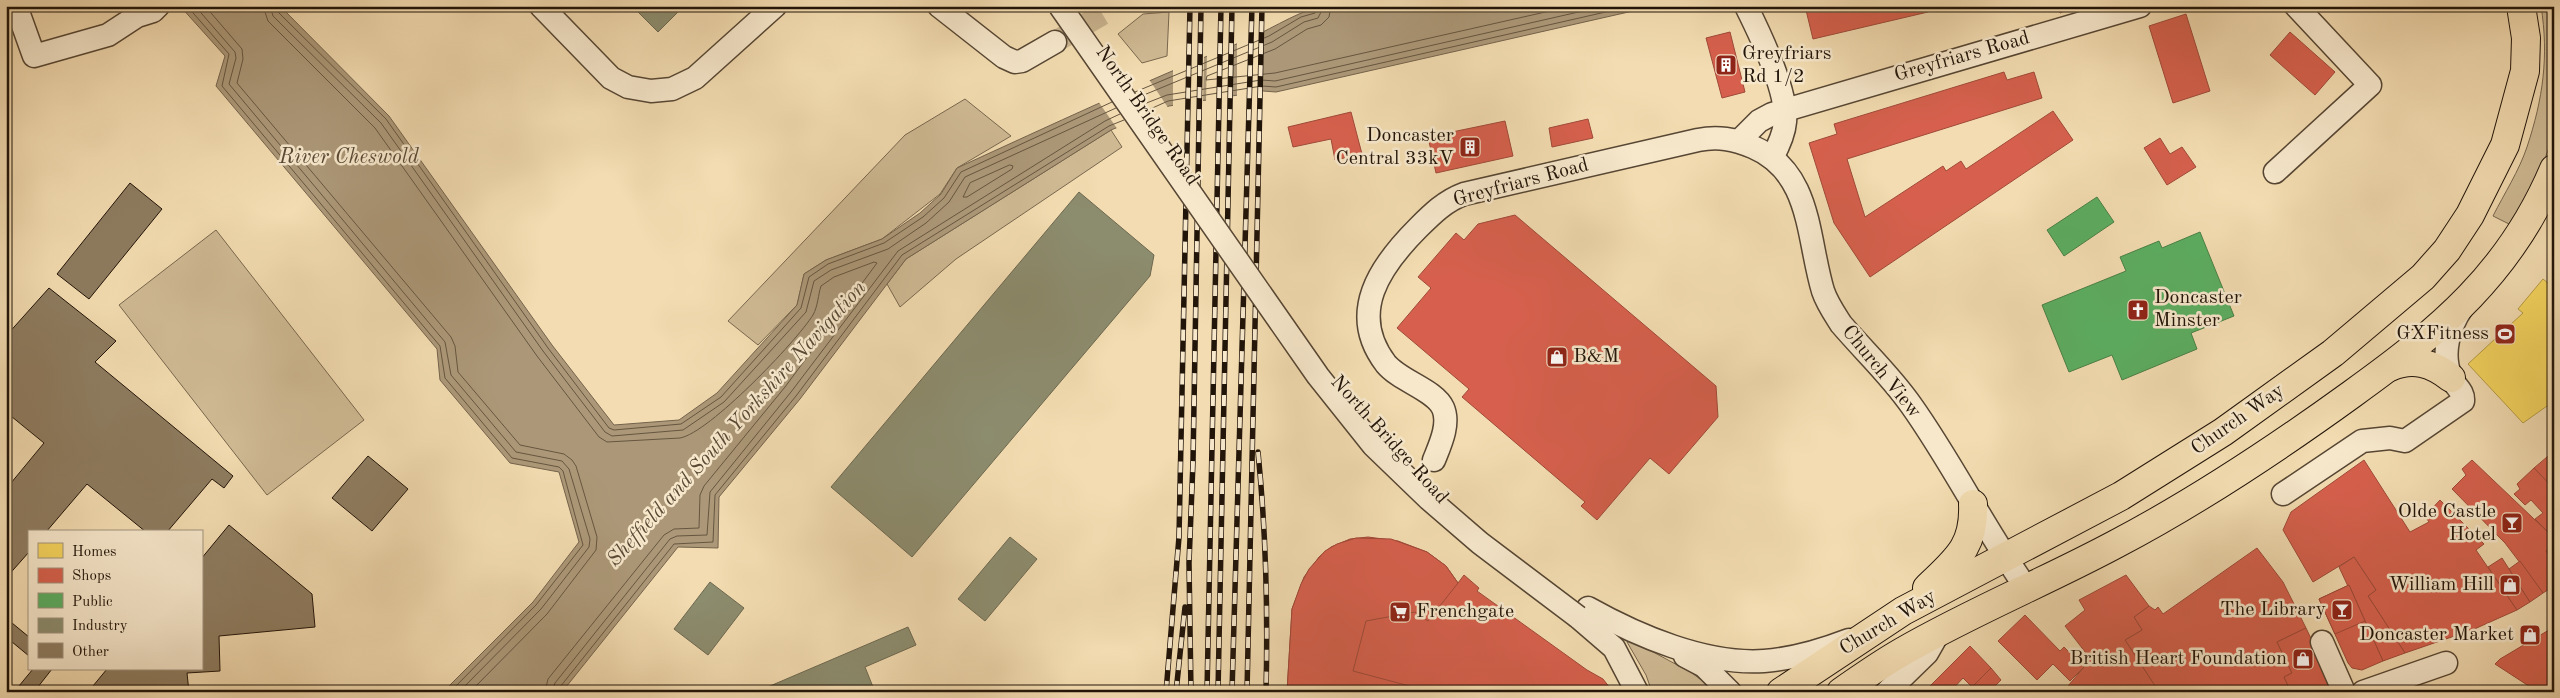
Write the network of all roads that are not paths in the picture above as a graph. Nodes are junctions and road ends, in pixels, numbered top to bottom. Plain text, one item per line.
1 (16, 6) edge
2 (541, 6) edge
3 (775, 6) edge
4 (939, 6) edge
5 (1060, 6) edge
6 (1070, 6) edge
7 (1746, 6) edge
8 (1764, 6) edge
9 (2140, 6) edge
10 (2296, 6) edge
11 (2521, 6) edge
12 (147, 10) edge
13 (1055, 42) tunnel mouth
14 (1767, 48) junction
15 (1785, 110) junction
16 (1756, 150) junction
17 (2554, 169) edge
18 (2274, 172) dead end
19 (2466, 301) junction
20 (2390, 367) junction
21 (2451, 378) junction
22 (1434, 460) dead end
23 (2282, 494) dead end
24 (1973, 504) junction
25 (2005, 558) junction
26 (2027, 589) junction
27 (1903, 611) junction
28 (1583, 613) junction
29 (1879, 628) junction
30 (1939, 632) junction
31 (1651, 639) junction
32 (2322, 642) dead end
33 (2446, 663) dead end
34 (1637, 692) edge
35 (1730, 692) edge
36 (1781, 692) edge
37 (1841, 692) edge
38 (1887, 692) edge
39 (2344, 692) edge
40 (2363, 692) edge

1 - 12 street
2 - 3 street
4 - 13 street
5 - 28 street, North Bridge Road, bridge
6 - 28 street, North Bridge Road
7 - 14 street
8 - 14 street
9 - 15 street, Greyfriars Road
10 - 18 street
11 - 25 highway, Church Way
14 - 15 street
15 - 16 street, Greyfriars Road
15 - 16 street
16 - 22 street, Greyfriars Road
16 - 24 street, Church View
17 - 19 highway, Church Way
19 - 20 highway, Church Way
19 - 21 street
20 - 21 highway
20 - 26 highway, Church Way
21 - 23 street
24 - 25 street, Church View
24 - 27 highway
25 - 26 street, Church View
25 - 27 highway, Church Way
26 - 30 highway, Church Way
27 - 29 highway, Church Way
28 - 31 street, North Bridge Road
28 - 34 street, North Bridge Road
29 - 31 street, North Bridge Road
29 - 36 highway, Church Way
30 - 37 highway, Church Way
30 - 38 street, Church Way
31 - 35 street
32 - 39 street
33 - 40 street

